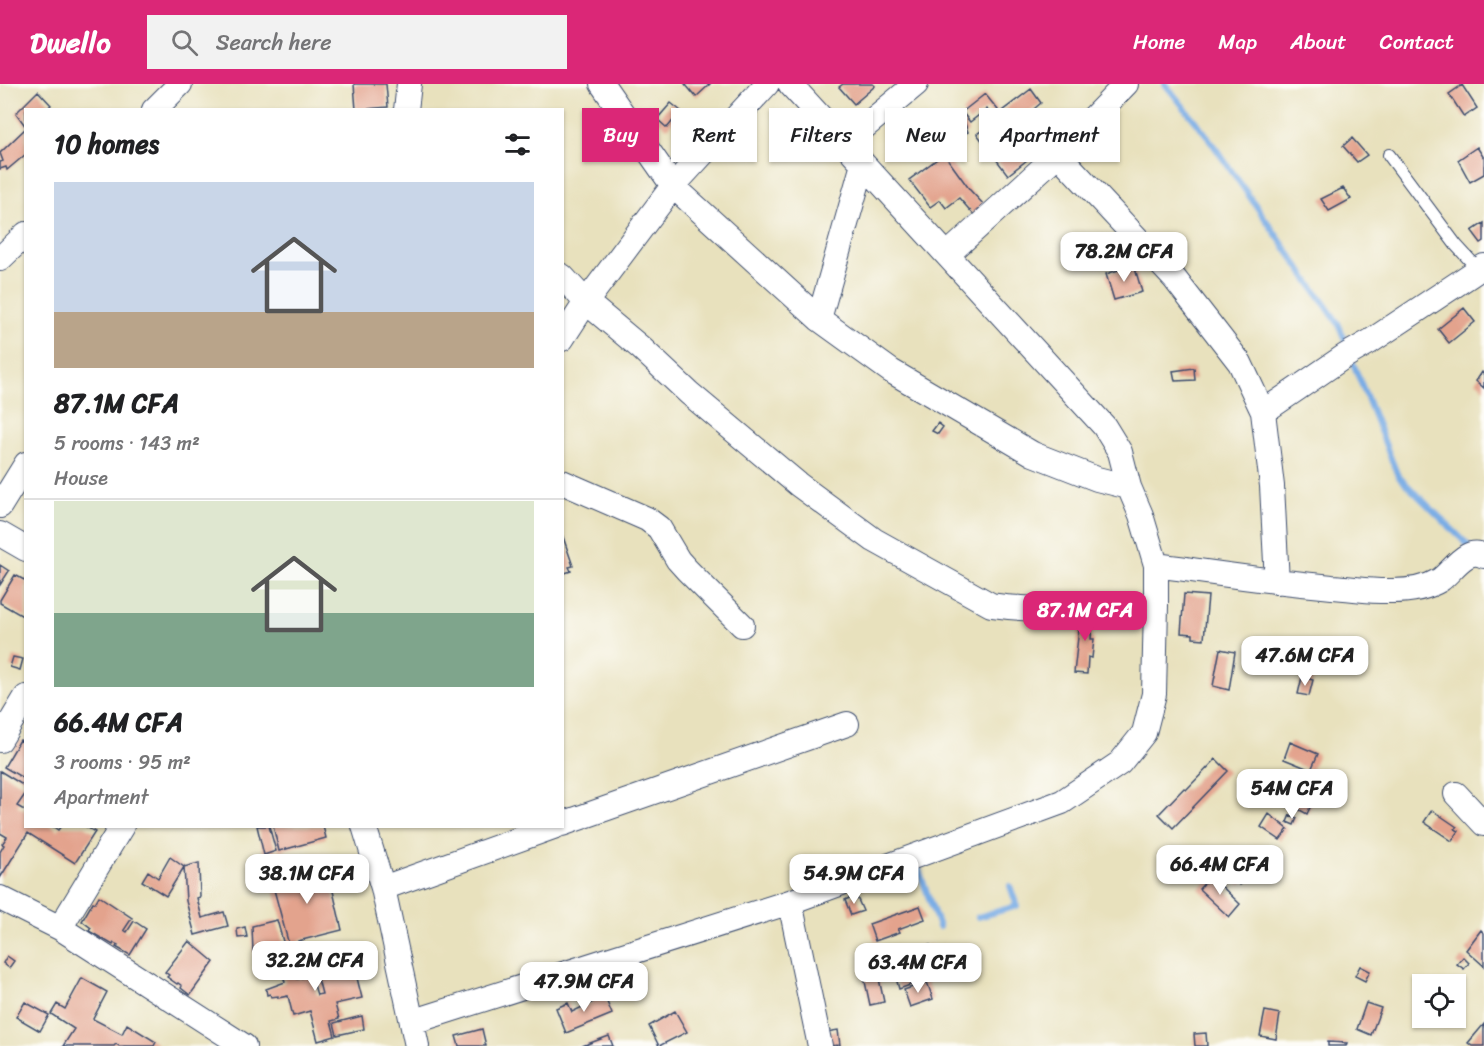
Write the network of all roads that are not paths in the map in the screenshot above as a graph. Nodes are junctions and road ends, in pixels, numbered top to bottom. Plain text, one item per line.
1 (180, 84) edge
2 (602, 84) edge
3 (768, 84) edge
4 (790, 84) edge
5 (916, 84) edge
6 (1126, 84) edge
7 (156, 108) edge
8 (812, 108) edge
9 (1103, 108) edge
10 (873, 120) edge
11 (1389, 155) dead end
12 (1049, 162) edge
13 (1065, 162) edge
14 (864, 164) joint
15 (673, 186) junction
16 (24, 236) edge
17 (947, 255) junction
18 (0, 259) edge
19 (1481, 267) edge
20 (564, 278) edge
21 (586, 302) junction
22 (819, 319) junction
23 (564, 336) edge
24 (1263, 412) junction
25 (24, 467) edge
26 (564, 483) edge
27 (1129, 486) junction
28 (0, 506) edge
29 (0, 534) edge
30 (24, 548) edge
31 (1484, 556) edge
32 (1156, 565) junction
33 (1277, 582) junction
34 (1156, 605) junction
35 (742, 626) dead end
36 (24, 700) edge
37 (848, 724) dead end
38 (0, 740) edge
39 (1456, 794) dead end
40 (564, 823) edge
41 (1484, 824) edge
42 (121, 828) edge
43 (365, 828) edge
44 (550, 828) edge
45 (383, 888) junction
46 (0, 898) edge
47 (790, 902) junction
48 (60, 928) junction
49 (412, 1022) junction
50 (244, 1046) edge
51 (417, 1046) edge
52 (820, 1046) edge

1 - 7 street
2 - 15 street
3 - 15 street
4 - 8 street
5 - 10 street
6 - 9 street
11 - 19 lane
12 - 17 street
13 - 24 street
14 - 17 street
14 - 22 street
15 - 21 street
15 - 22 street
16 - 18 street
17 - 27 street
19 - 24 street
20 - 21 street
21 - 23 street
21 - 34 street
22 - 27 street
24 - 33 street
25 - 28 street
26 - 35 street
27 - 32 street
29 - 30 street
31 - 33 street
32 - 33 street
32 - 34 street
34 - 47 street
36 - 38 street
37 - 40 street
39 - 41 street
42 - 48 street
43 - 45 street
44 - 45 street
45 - 49 street
46 - 48 street
47 - 49 street
47 - 52 street
48 - 50 street
49 - 51 street

